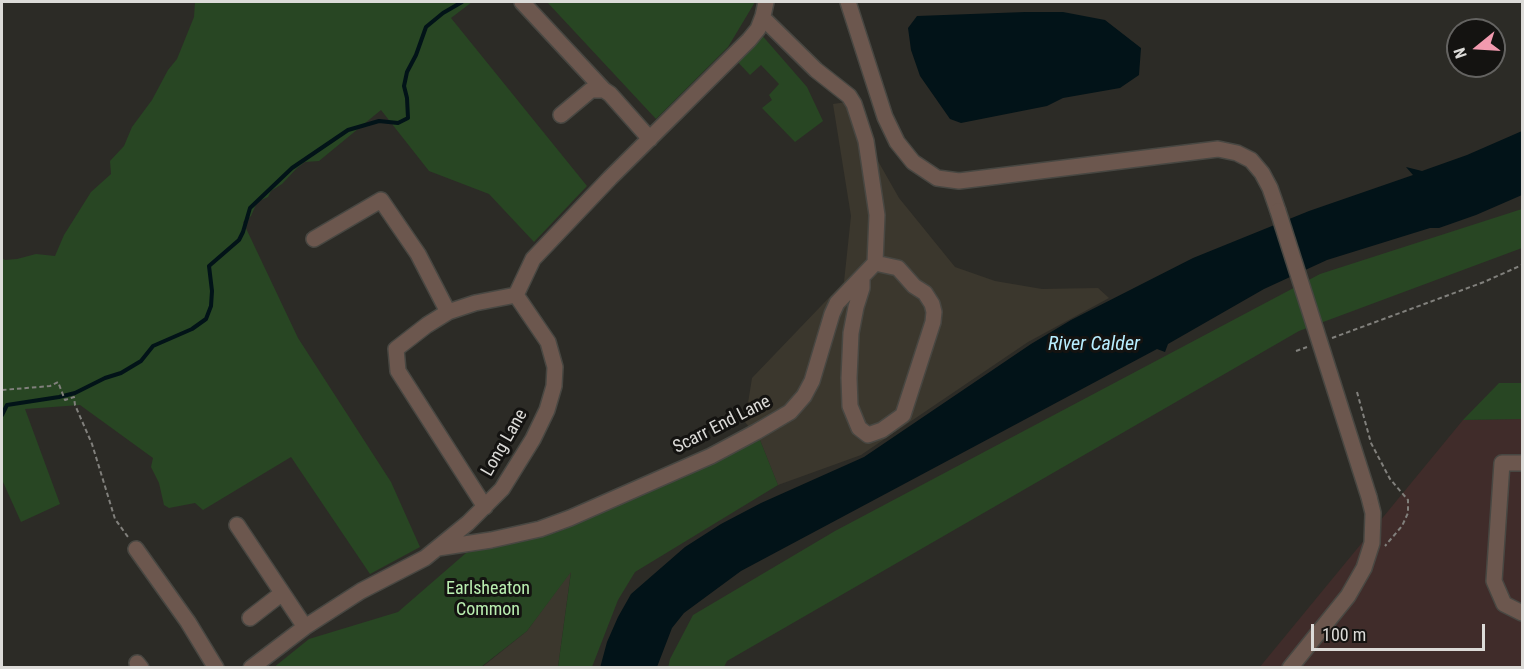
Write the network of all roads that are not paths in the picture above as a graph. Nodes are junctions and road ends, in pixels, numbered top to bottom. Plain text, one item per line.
1 (522, 2) edge
2 (766, 2) edge
3 (848, 2) edge
4 (763, 18) junction
5 (604, 90) junction
6 (561, 115) dead end
7 (650, 139) junction
8 (314, 239) dead end
9 (875, 263) junction
10 (862, 278) junction
11 (516, 295) junction
12 (448, 312) junction
13 (1522, 463) edge
14 (485, 507) junction
15 (237, 525) dead end
16 (438, 548) junction
17 (136, 549) road end
18 (283, 596) junction
19 (1522, 613) edge
20 (250, 618) dead end
21 (305, 627) junction
22 (216, 668) edge
23 (251, 668) edge
24 (1290, 668) edge

1 - 5 street
2 - 4 street
3 - 24 street, bridge
4 - 7 street
4 - 9 street
5 - 6 street
5 - 7 street
7 - 11 street
8 - 12 street
9 - 10 street, Scarr End Lane
9 - 10 street
10 - 16 street, Scarr End Lane
11 - 12 street
11 - 14 street, Long Lane
12 - 14 street
13 - 19 street
14 - 16 street, Long Lane
15 - 18 street
16 - 21 street, Long Lane
17 - 22 street
18 - 20 street
18 - 21 street
21 - 23 street, Long Lane

